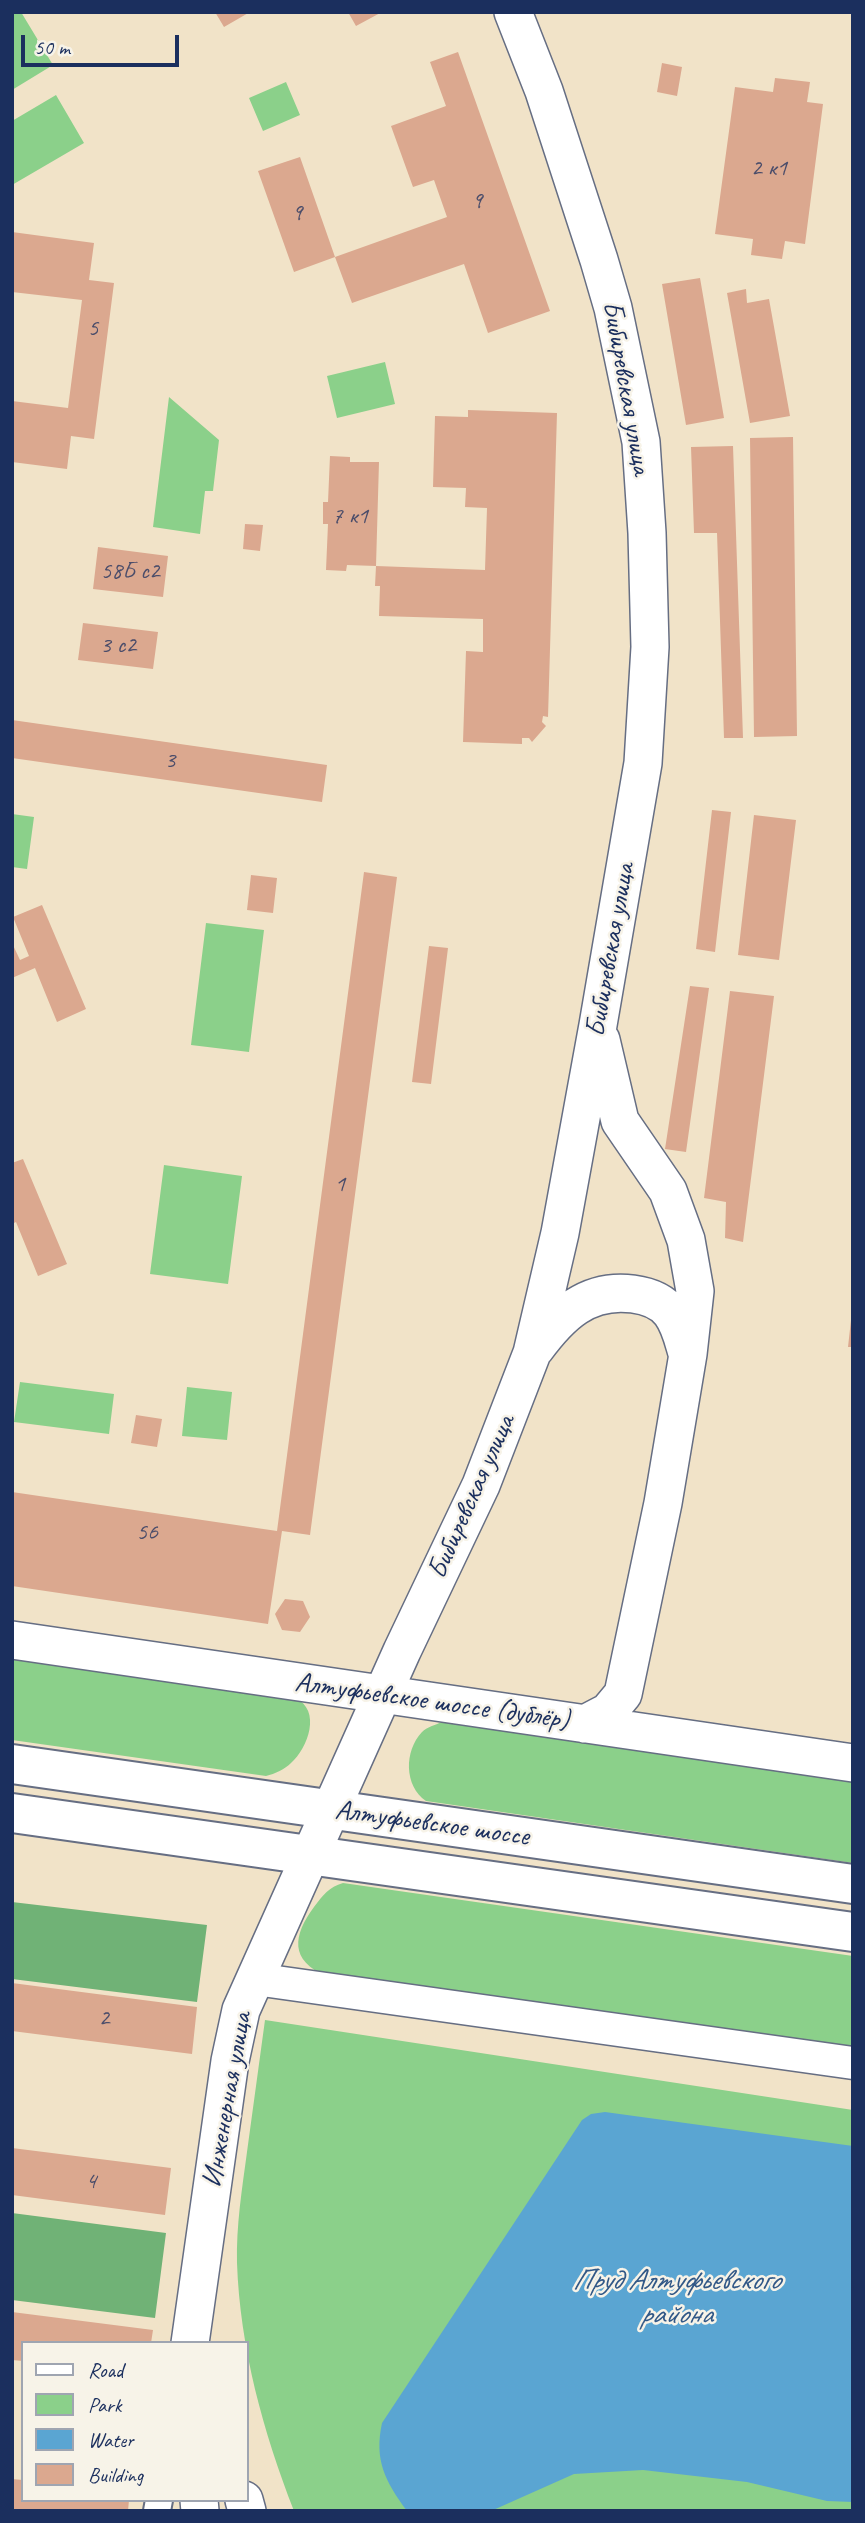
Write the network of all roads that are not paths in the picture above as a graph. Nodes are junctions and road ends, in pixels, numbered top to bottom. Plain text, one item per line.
1 (513, 12) edge
2 (598, 1025) junction
3 (532, 1353) junction
4 (688, 1354) junction
5 (12, 1640) edge
6 (634, 1648) junction
7 (382, 1695) junction
8 (585, 1724) junction
9 (674, 1738) junction
10 (853, 1763) edge
11 (12, 1764) edge
12 (331, 1809) junction
13 (12, 1813) edge
14 (311, 1856) junction
15 (853, 1884) edge
16 (853, 1932) edge
17 (255, 1979) junction
18 (853, 2063) edge
19 (206, 2232) junction
20 (190, 2341) edge
21 (208, 2341) edge

1 - 2 main road, Бибиревская улица
2 - 3 main road, Бибиревская улица
2 - 4 main road
3 - 4 main road
3 - 7 main road, Бибиревская улица
4 - 6 main road
5 - 7 main road, Алтуфьевское шоссе (дублёр)
6 - 8 main road
6 - 9 main road
7 - 8 main road, Алтуфьевское шоссе (дублёр)
7 - 12 main road, Бибиревская улица
8 - 9 main road, Алтуфьевское шоссе (дублёр)
9 - 10 main road, Алтуфьевское шоссе (дублёр)
11 - 12 main road, Алтуфьевское шоссе
12 - 14 main road, Бибиревская улица
12 - 15 main road, Алтуфьевское шоссе
13 - 14 main road, Алтуфьевское шоссе
14 - 16 main road, Алтуфьевское шоссе
14 - 17 main road, Инженерная улица
17 - 18 street
17 - 19 main road, Инженерная улица
19 - 20 main road, Инженерная улица
19 - 21 main road, Инженерная улица

